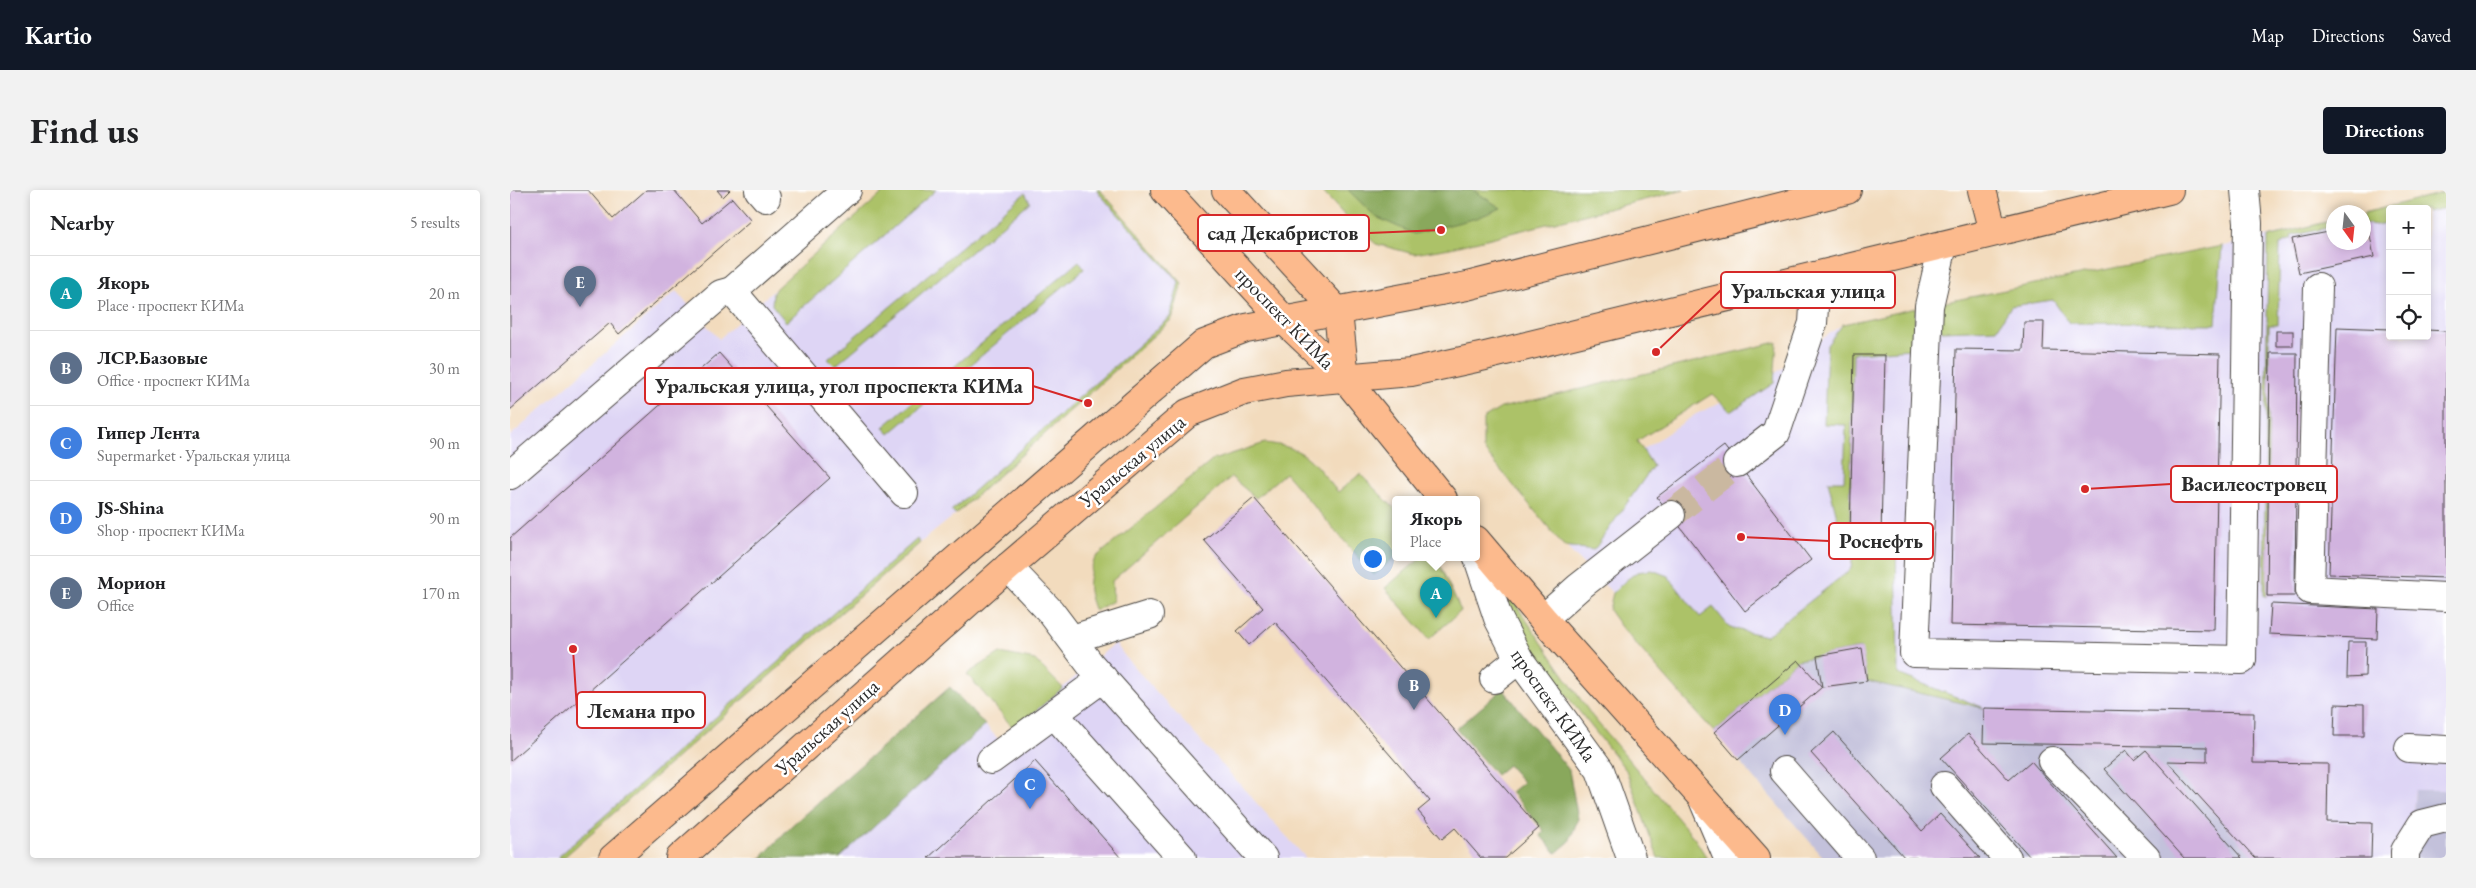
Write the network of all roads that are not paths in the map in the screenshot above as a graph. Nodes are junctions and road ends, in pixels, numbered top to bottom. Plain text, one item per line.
1 (847, 190) edge
2 (1165, 190) edge
3 (1226, 190) edge
4 (1847, 190) edge
5 (1982, 190) edge
6 (2169, 190) edge
7 (2245, 190) edge
8 (1993, 232) junction
9 (1943, 245) junction
10 (1816, 276) junction
11 (2318, 287) dead end
12 (732, 291) junction
13 (1338, 312) junction
14 (1285, 321) junction
15 (1344, 378) junction
16 (1737, 463) tunnel mouth
17 (510, 475) edge
18 (904, 493) dead end
19 (1441, 496) edge
20 (1671, 515) tunnel mouth
21 (1480, 545) edge
22 (1479, 561) edge
23 (1008, 567) junction
24 (2446, 596) edge
25 (1148, 615) dead end
26 (1543, 619) junction
27 (1072, 639) junction
28 (1519, 659) junction
29 (1103, 678) junction
30 (1494, 680) dead end
31 (1054, 714) junction
32 (2409, 748) dead end
33 (2446, 750) edge
34 (992, 760) dead end
35 (2052, 762) dead end
36 (1784, 772) dead end
37 (1944, 786) dead end
38 (1702, 796) junction
39 (2446, 818) edge
40 (613, 858) edge
41 (680, 858) edge
42 (1182, 858) edge
43 (1261, 858) edge
44 (1631, 858) edge
45 (1728, 858) edge
46 (1756, 858) edge
47 (1860, 858) edge
48 (2007, 858) edge
49 (2146, 858) edge
50 (2405, 858) edge

1 - 12 street
2 - 14 main road, проспект КИМа
3 - 13 main road
4 - 13 main road, Уральская улица
5 - 8 main road
6 - 8 main road, Уральская улица
7 - 9 street
8 - 9 main road, Уральская улица
9 - 10 main road, Уральская улица
10 - 15 main road, Уральская улица
10 - 16 street
11 - 24 street
12 - 17 street
12 - 18 street
13 - 14 main road, Уральская улица
13 - 15 main road, проспект КИМа
14 - 15 main road, проспект КИМа
14 - 40 main road, Уральская улица
15 - 19 main road, проспект КИМа
15 - 23 main road, Уральская улица
20 - 26 street
21 - 26 main road, проспект КИМа
22 - 28 street, проспект КИМа
23 - 27 street
23 - 41 main road, Уральская улица
25 - 27 street
26 - 38 main road, проспект КИМа
27 - 29 street
28 - 30 street
28 - 44 street, проспект КИМа
29 - 31 street
29 - 43 street
31 - 34 street
31 - 42 street
32 - 33 street
35 - 49 street
36 - 47 street
37 - 48 street
38 - 45 street, проспект КИМа
38 - 46 main road, проспект КИМа
39 - 50 street

